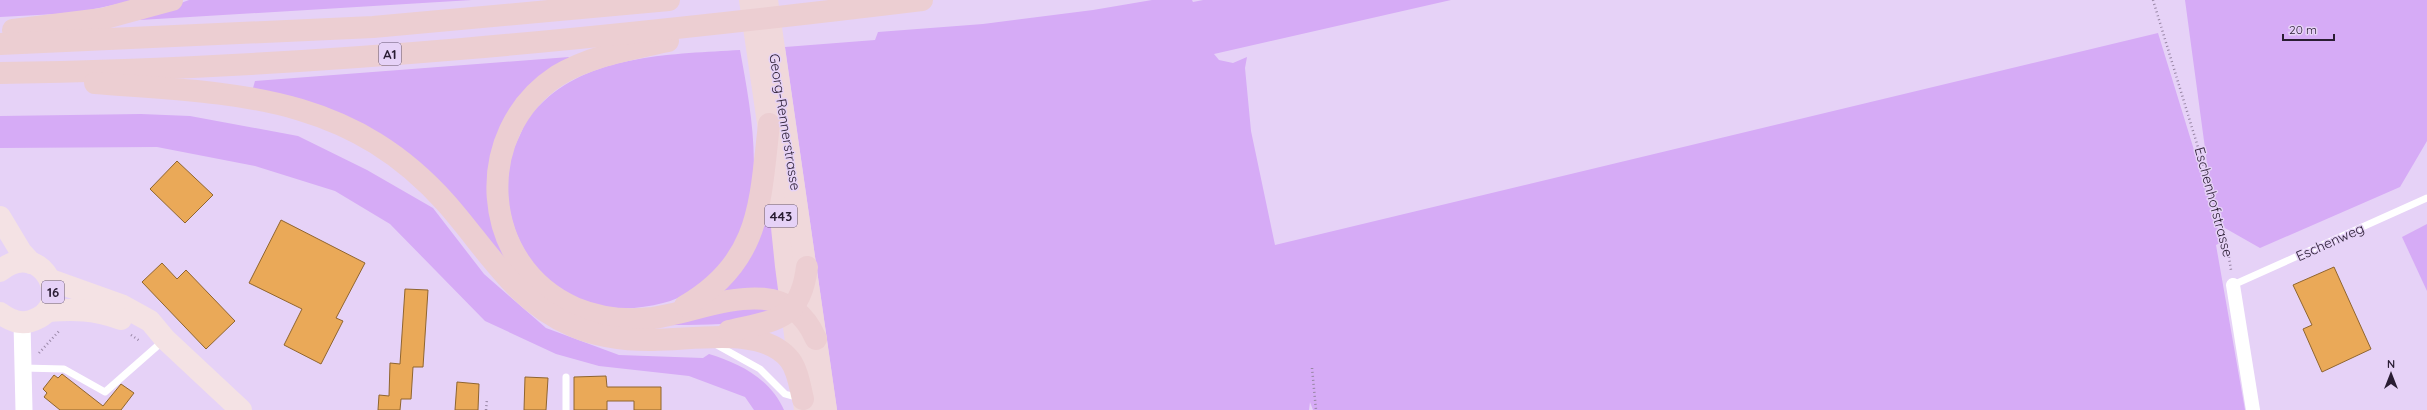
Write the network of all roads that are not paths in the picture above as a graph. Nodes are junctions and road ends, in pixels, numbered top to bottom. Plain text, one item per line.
1 (172, 0) edge
2 (669, 0) edge
3 (750, 0) edge
4 (922, 0) edge
5 (773, 9) edge
6 (0, 32) edge
7 (0, 44) edge
8 (0, 74) edge
9 (772, 90) junction
10 (769, 124) junction
11 (2427, 198) edge
12 (0, 217) edge
13 (31, 263) junction
14 (807, 267) junction
15 (0, 270) edge
16 (51, 280) junction
17 (2233, 284) joint
18 (792, 309) junction
19 (46, 311) junction
20 (0, 313) edge
21 (670, 314) junction
22 (22, 323) junction
23 (700, 337) junction
24 (165, 339) junction
25 (816, 339) junction
26 (23, 368) junction
27 (566, 377) dead end
28 (804, 405) edge
29 (239, 409) edge
30 (24, 410) edge
31 (566, 410) edge
32 (826, 410) edge
33 (2253, 410) edge

1 - 6 highway
2 - 7 highway, A1
3 - 9 highway, Georg-Rennerstrasse / 443
4 - 5 highway, A1
5 - 8 highway, A1
5 - 9 highway, Georg-Rennerstrasse / 443
5 - 21 highway
8 - 23 highway
9 - 10 highway, Georg-Rennerstrasse / 443
9 - 14 highway, Georg-Rennerstrasse / 443
10 - 18 highway, Georg-Rennerstrasse / 443
10 - 21 highway
11 - 17 lane, Eschenweg
12 - 13 main road, 16
13 - 15 main road
13 - 16 main road, 16
14 - 18 highway
14 - 25 highway, Georg-Rennerstrasse
16 - 19 main road, 16
16 - 24 main road, 16
17 - 33 street
18 - 21 highway
18 - 23 highway
18 - 25 highway
18 - 28 highway, Georg-Rennerstrasse / 443
19 - 22 main road, 16
19 - 24 main road, 16
20 - 22 main road
22 - 26 street
23 - 28 highway
24 - 26 lane
24 - 29 main road, 16
25 - 32 highway, Georg-Rennerstrasse
26 - 30 street
27 - 31 lane

